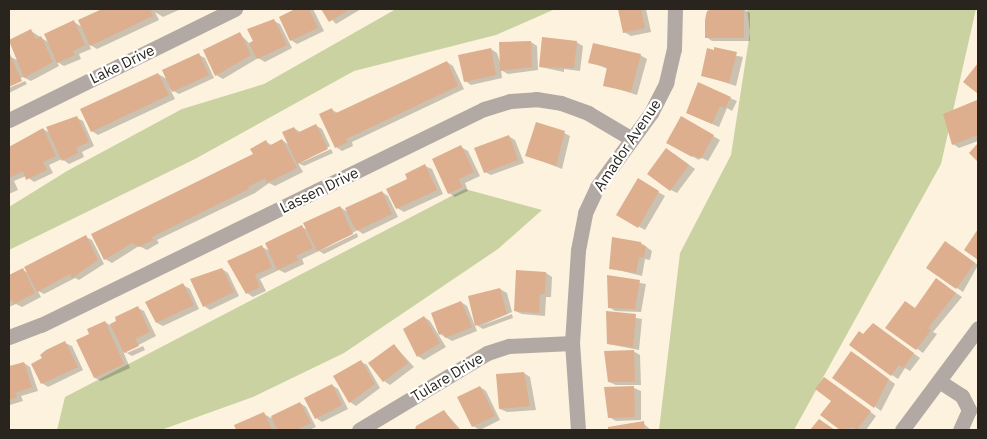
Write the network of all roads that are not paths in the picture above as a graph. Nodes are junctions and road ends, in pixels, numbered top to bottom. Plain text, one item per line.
1 (235, 9) edge
2 (675, 9) edge
3 (9, 120) edge
4 (632, 139) junction
5 (978, 328) edge
6 (9, 337) edge
7 (572, 343) junction
8 (939, 381) junction
9 (359, 430) edge
10 (578, 430) edge
11 (902, 430) edge
12 (960, 430) edge

1 - 3 street, Lake Drive
2 - 4 street, Amador Avenue
4 - 6 street, Lassen Drive
4 - 7 street, Amador Avenue
5 - 8 street
7 - 9 street, Tulare Drive
7 - 10 street, Amador Avenue
8 - 11 street
8 - 12 street

